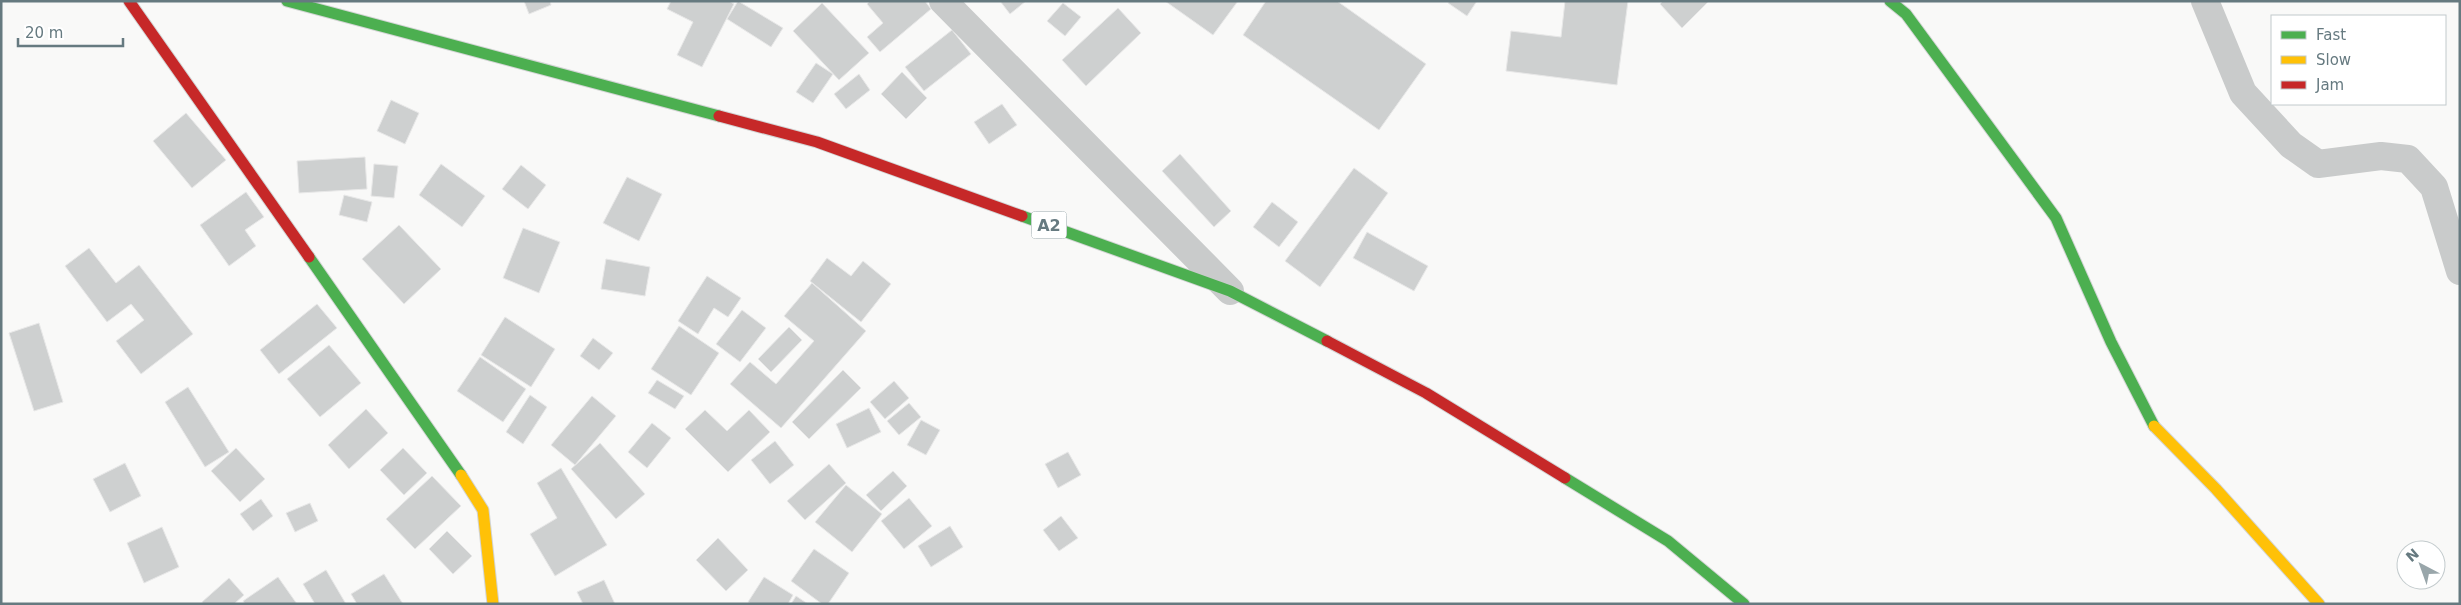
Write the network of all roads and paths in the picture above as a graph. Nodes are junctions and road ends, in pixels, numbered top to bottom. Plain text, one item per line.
1 (129, 1) edge
2 (287, 1) edge
3 (943, 1) edge
4 (1890, 1) edge
5 (2205, 1) edge
6 (2460, 271) edge
7 (1230, 291) junction
8 (493, 604) edge
9 (1744, 604) edge
10 (2319, 604) edge

1 - 8 main road
2 - 7 main road, A2
3 - 7 street
4 - 10 main road
5 - 6 street
7 - 9 main road, A2

